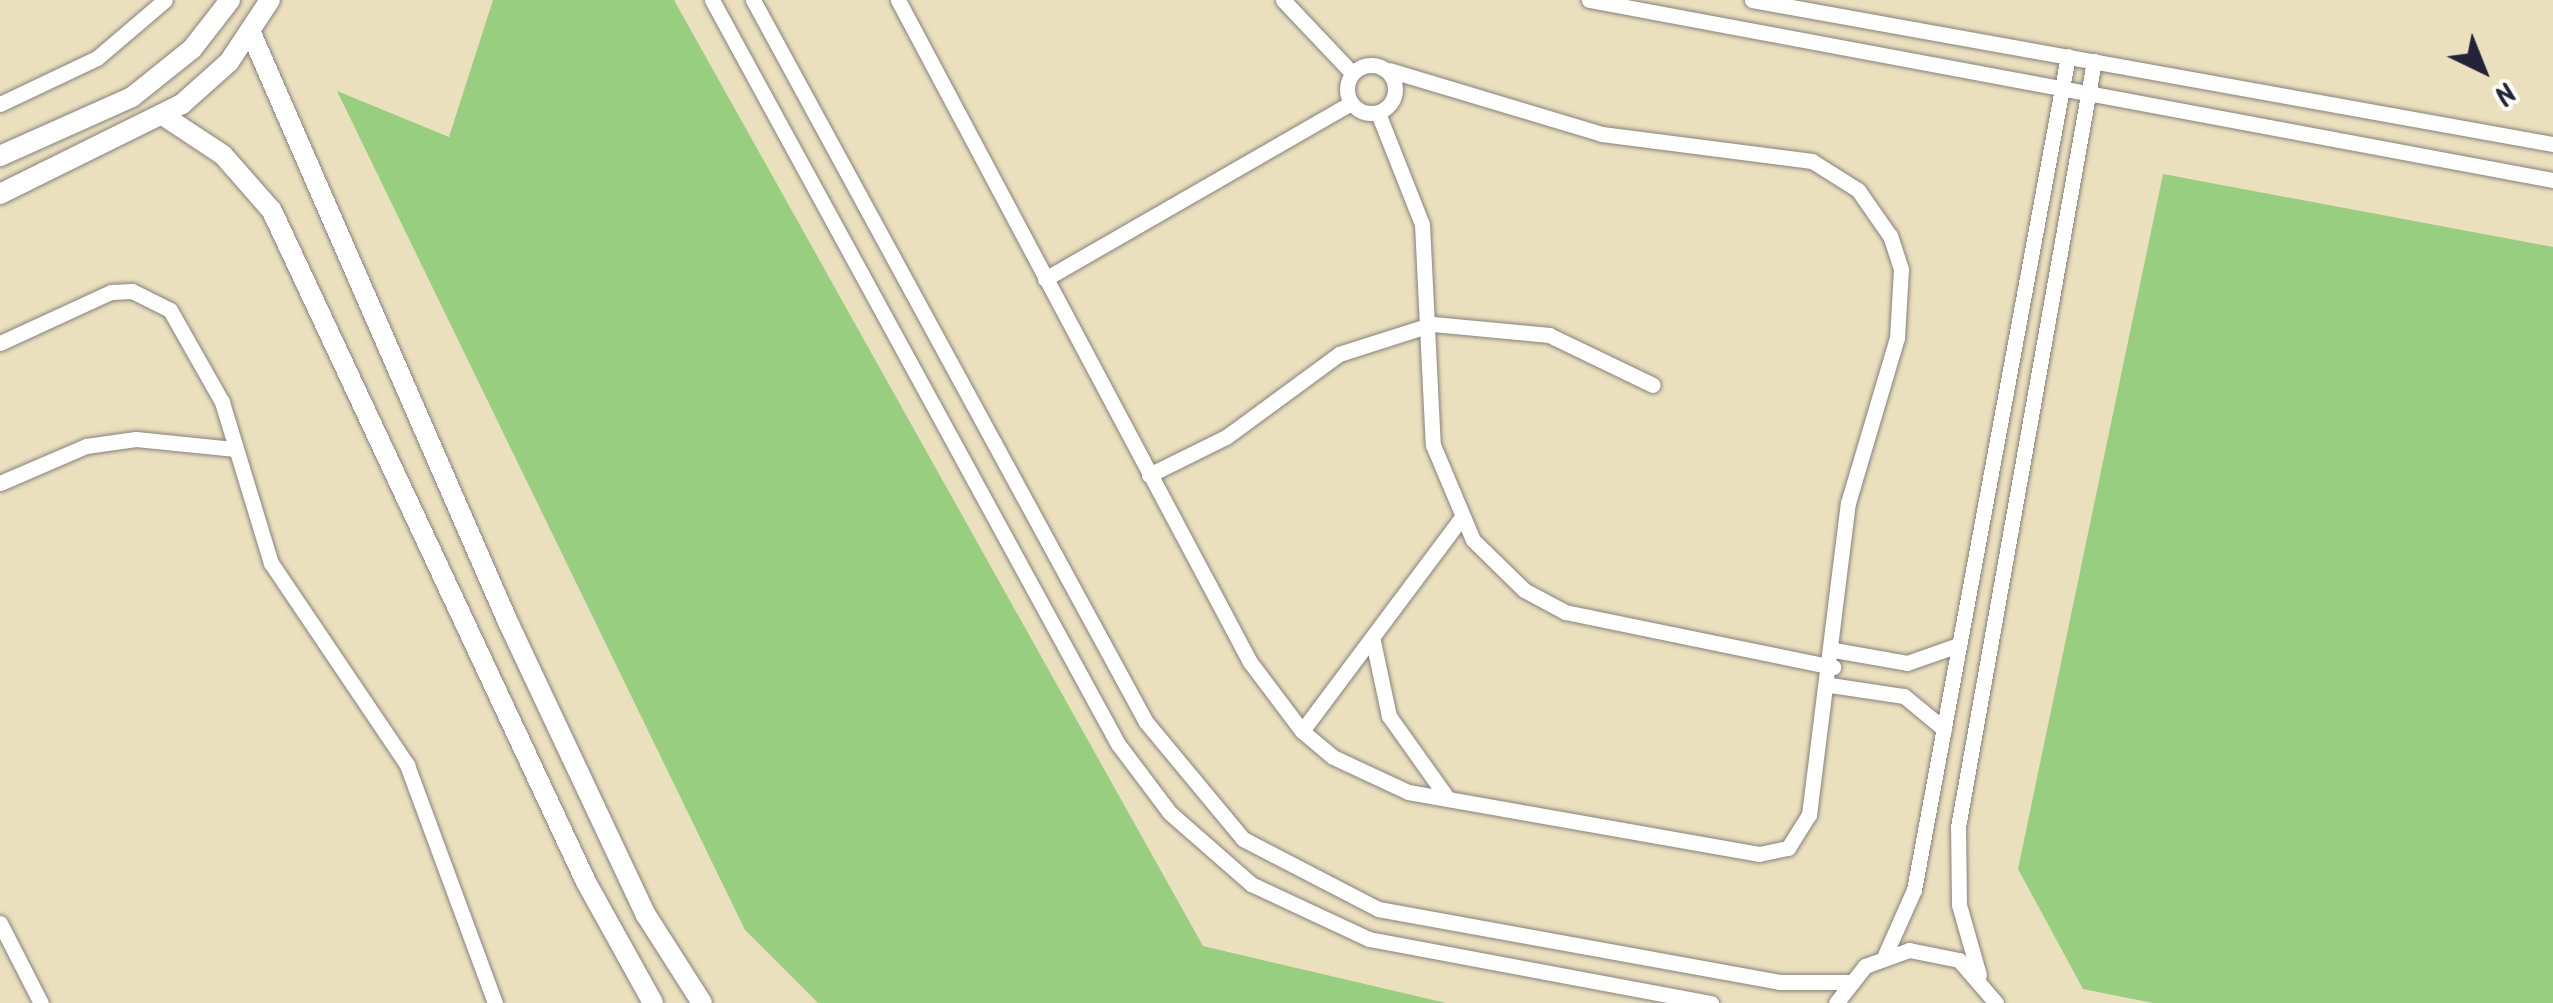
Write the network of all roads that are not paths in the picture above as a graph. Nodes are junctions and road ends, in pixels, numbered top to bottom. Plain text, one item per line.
1 (164, 0) edge
2 (230, 0) edge
3 (270, 0) edge
4 (712, 0) edge
5 (752, 0) edge
6 (898, 0) edge
7 (1283, 0) edge
8 (1589, 0) edge
9 (1752, 0) edge
10 (250, 33) junction
11 (2068, 56) junction
12 (2094, 61) junction
13 (1388, 70) junction
14 (1352, 74) junction
15 (2062, 88) junction
16 (2088, 93) junction
17 (1350, 103) junction
18 (0, 104) edge
19 (1378, 112) junction
20 (164, 116) junction
21 (2553, 144) edge
22 (0, 156) edge
23 (2553, 180) edge
24 (0, 194) edge
25 (1045, 279) junction
26 (1434, 324) junction
27 (0, 342) edge
28 (1653, 385) dead end
29 (236, 449) junction
30 (1148, 475) junction
31 (0, 483) edge
32 (1460, 520) junction
33 (1374, 640) junction
34 (1958, 645) junction
35 (1833, 658) junction
36 (1830, 685) junction
37 (1944, 729) junction
38 (1302, 731) junction
39 (1448, 799) junction
40 (0, 922) edge
41 (1885, 955) junction
42 (1979, 976) junction
43 (1848, 982) junction
44 (1997, 1002) edge
45 (41, 1003) edge
46 (495, 1003) edge
47 (652, 1003) edge
48 (702, 1003) edge
49 (1710, 1003) edge
50 (1836, 1003) edge

1 - 18 street
2 - 22 street
3 - 10 street
4 - 49 street
5 - 43 street
6 - 25 street
7 - 14 street
8 - 15 street
9 - 11 street
10 - 20 street
10 - 48 street
11 - 12 street
11 - 15 street
12 - 16 street
12 - 21 street
13 - 14 street
13 - 19 street
13 - 35 street
14 - 17 street
15 - 16 street
15 - 34 street
16 - 23 street
16 - 42 street
17 - 19 street
17 - 25 street
19 - 26 street
20 - 24 street
20 - 47 street
25 - 30 street
26 - 28 street
26 - 30 street
26 - 32 street
27 - 29 street
29 - 31 street
29 - 46 street
30 - 38 street
32 - 33 street
32 - 35 street
33 - 38 street
33 - 39 street
34 - 35 street
34 - 37 street
35 - 36 street
36 - 37 street
36 - 39 street
37 - 41 street
38 - 39 street
40 - 45 street
41 - 42 street
41 - 43 street
42 - 44 street
43 - 50 street

